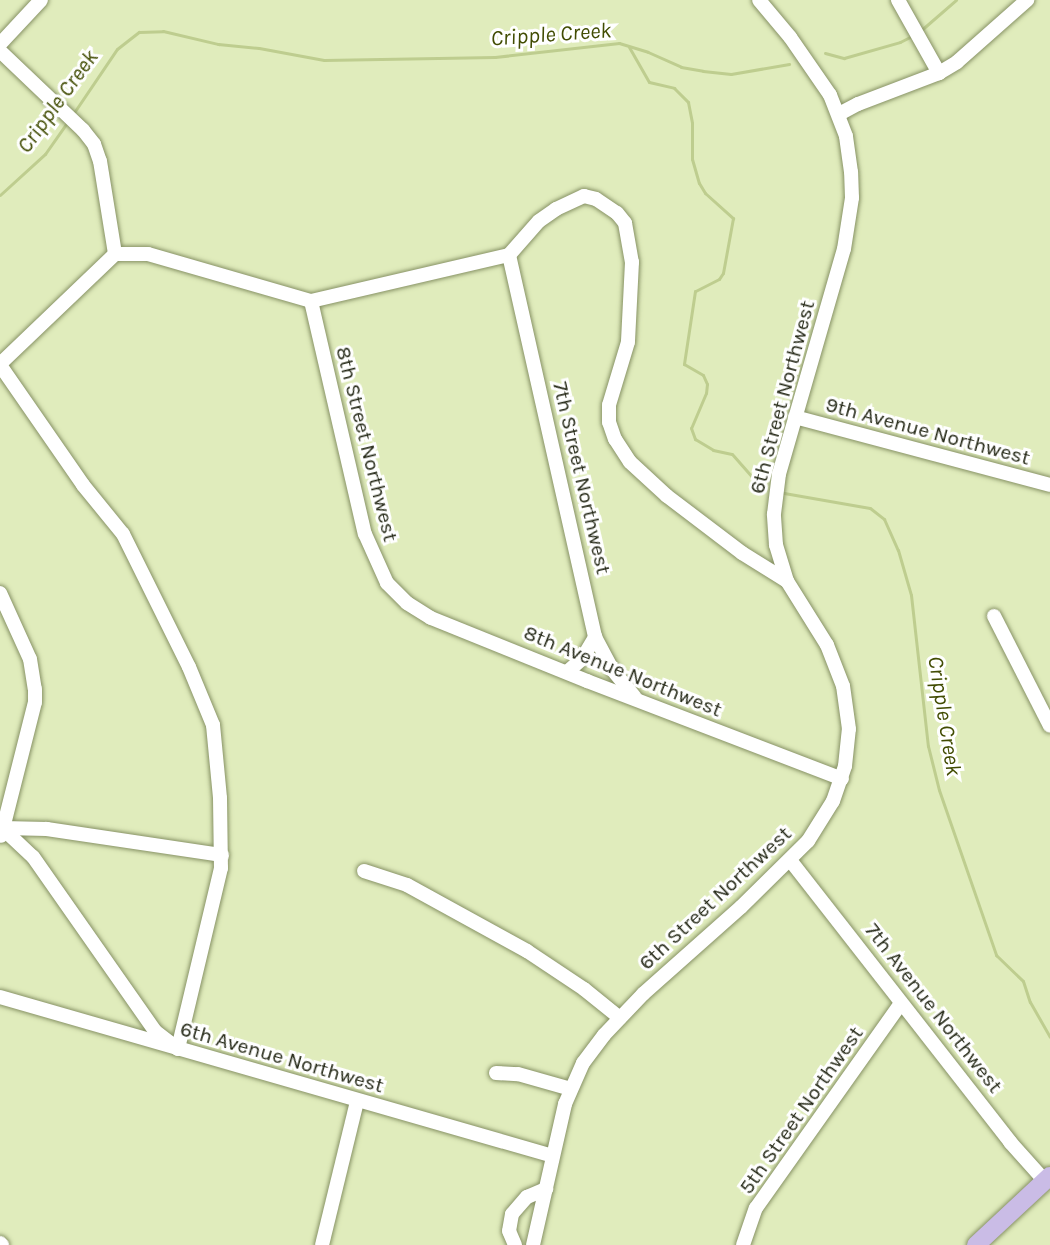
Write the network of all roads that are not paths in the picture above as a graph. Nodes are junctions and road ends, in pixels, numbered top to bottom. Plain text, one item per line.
1 (41, 0) edge
2 (759, 0) edge
3 (898, 0) edge
4 (1027, 0) edge
5 (0, 44) edge
6 (0, 51) edge
7 (939, 73) junction
8 (838, 114) junction
9 (115, 254) junction
10 (509, 255) junction
11 (311, 301) junction
12 (0, 364) edge
13 (795, 417) junction
14 (1050, 485) edge
15 (787, 581) junction
16 (394, 592) joint
17 (0, 593) edge
18 (994, 616) dead end
19 (595, 637) junction
20 (567, 672) junction
21 (637, 698) junction
22 (1050, 726) edge
23 (842, 778) junction
24 (1, 831) edge
25 (222, 855) junction
26 (790, 860) junction
27 (364, 871) dead end
28 (0, 997) edge
29 (901, 1003) junction
30 (620, 1018) junction
31 (178, 1049) junction
32 (496, 1073) dead end
33 (571, 1089) junction
34 (357, 1101) junction
35 (553, 1156) junction
36 (1048, 1179) edge
37 (546, 1189) junction
38 (322, 1245) edge
39 (515, 1245) edge
40 (533, 1245) edge
41 (743, 1245) edge
42 (976, 1245) edge

1 - 5 street
2 - 8 street, 6th Street Northwest
3 - 7 street
4 - 7 street
6 - 9 street
7 - 8 street
8 - 13 street, 6th Street Northwest
9 - 11 street
9 - 12 street
10 - 11 street
10 - 15 street
10 - 19 street, 7th Street Northwest
11 - 16 street, 8th Street Northwest
12 - 25 street
13 - 14 street, 9th Avenue Northwest
13 - 15 street, 6th Street Northwest
15 - 23 street, 6th Street Northwest
16 - 20 street, 8th Avenue Northwest
17 - 24 street
18 - 22 street
19 - 20 street
19 - 21 street, 7th Street Northwest
20 - 21 street, 8th Avenue Northwest
21 - 23 street, 8th Avenue Northwest
23 - 26 street, 6th Street Northwest
24 - 25 street
24 - 31 street
25 - 31 street
26 - 29 street, 7th Avenue Northwest
26 - 30 street, 6th Street Northwest
27 - 30 street
28 - 31 street, 6th Avenue Northwest
29 - 36 street, 7th Avenue Northwest
29 - 41 street, 5th Street Northwest
30 - 33 street, 6th Street Northwest
31 - 34 street, 6th Avenue Northwest
32 - 33 street
33 - 35 street, 6th Street Northwest
34 - 35 street, 6th Avenue Northwest
34 - 38 street
35 - 37 street, 6th Street Northwest
36 - 42 main road
37 - 39 street
37 - 40 street, 6th Street Northwest

